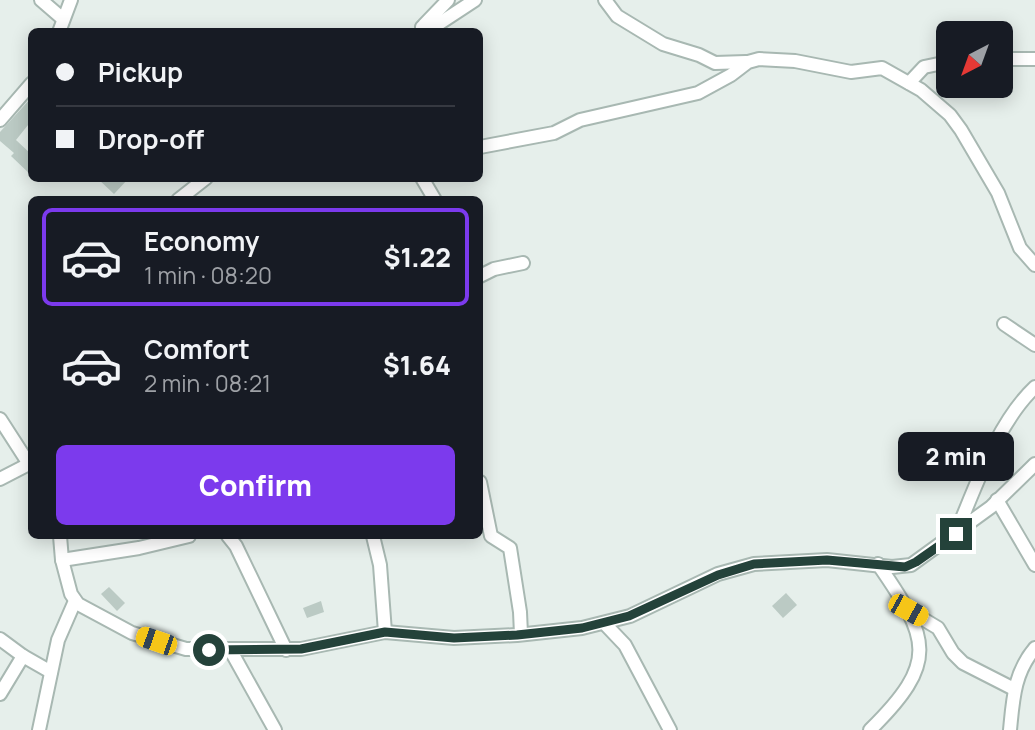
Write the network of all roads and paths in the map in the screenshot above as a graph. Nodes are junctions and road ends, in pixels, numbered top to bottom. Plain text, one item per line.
1 (41, 0) edge
2 (71, 0) edge
3 (447, 0) edge
4 (475, 0) edge
5 (605, 0) edge
6 (61, 25) edge
7 (420, 28) edge
8 (422, 28) edge
9 (1013, 59) edge
10 (1035, 59) edge
11 (748, 62) junction
12 (936, 64) edge
13 (909, 83) junction
14 (28, 88) edge
15 (0, 120) edge
16 (483, 146) edge
17 (201, 182) edge
18 (183, 196) edge
19 (523, 263) dead end
20 (1035, 265) edge
21 (483, 274) edge
22 (1004, 324) dead end
23 (1035, 345) edge
24 (1035, 387) edge
25 (0, 419) edge
26 (28, 461) edge
27 (1035, 464) edge
28 (28, 465) edge
29 (0, 479) edge
30 (483, 497) edge
31 (997, 500) junction
32 (956, 534) junction
33 (60, 539) edge
34 (176, 539) edge
35 (231, 539) edge
36 (374, 539) edge
37 (62, 560) junction
38 (878, 565) junction
39 (1035, 565) edge
40 (75, 601) junction
41 (908, 610) junction
42 (605, 624) junction
43 (385, 632) junction
44 (521, 634) junction
45 (0, 639) edge
46 (1035, 648) edge
47 (231, 650) junction
48 (286, 650) junction
49 (23, 656) junction
50 (51, 672) junction
51 (1014, 690) junction
52 (0, 694) edge
53 (38, 730) edge
54 (275, 730) edge
55 (670, 730) edge
56 (870, 730) edge
57 (1010, 730) edge

1 - 6 street
2 - 6 street
3 - 7 street
4 - 8 street
5 - 11 street
9 - 10 street
11 - 13 street
11 - 16 street
12 - 13 street
13 - 20 street
14 - 15 street
17 - 18 street
19 - 21 street
22 - 23 street
24 - 32 street
25 - 26 street
27 - 31 street
28 - 29 street
30 - 44 street
31 - 32 street
31 - 39 street
32 - 38 street
33 - 37 street
34 - 37 street
35 - 48 street
36 - 43 street
37 - 40 street
38 - 41 street
38 - 42 street
40 - 47 street
40 - 50 street
41 - 51 street
41 - 56 street
42 - 44 street
42 - 55 street
43 - 44 street
43 - 48 street
45 - 49 street
46 - 51 street
47 - 48 street
47 - 54 street
49 - 50 street
49 - 52 street
50 - 53 street
51 - 57 street

